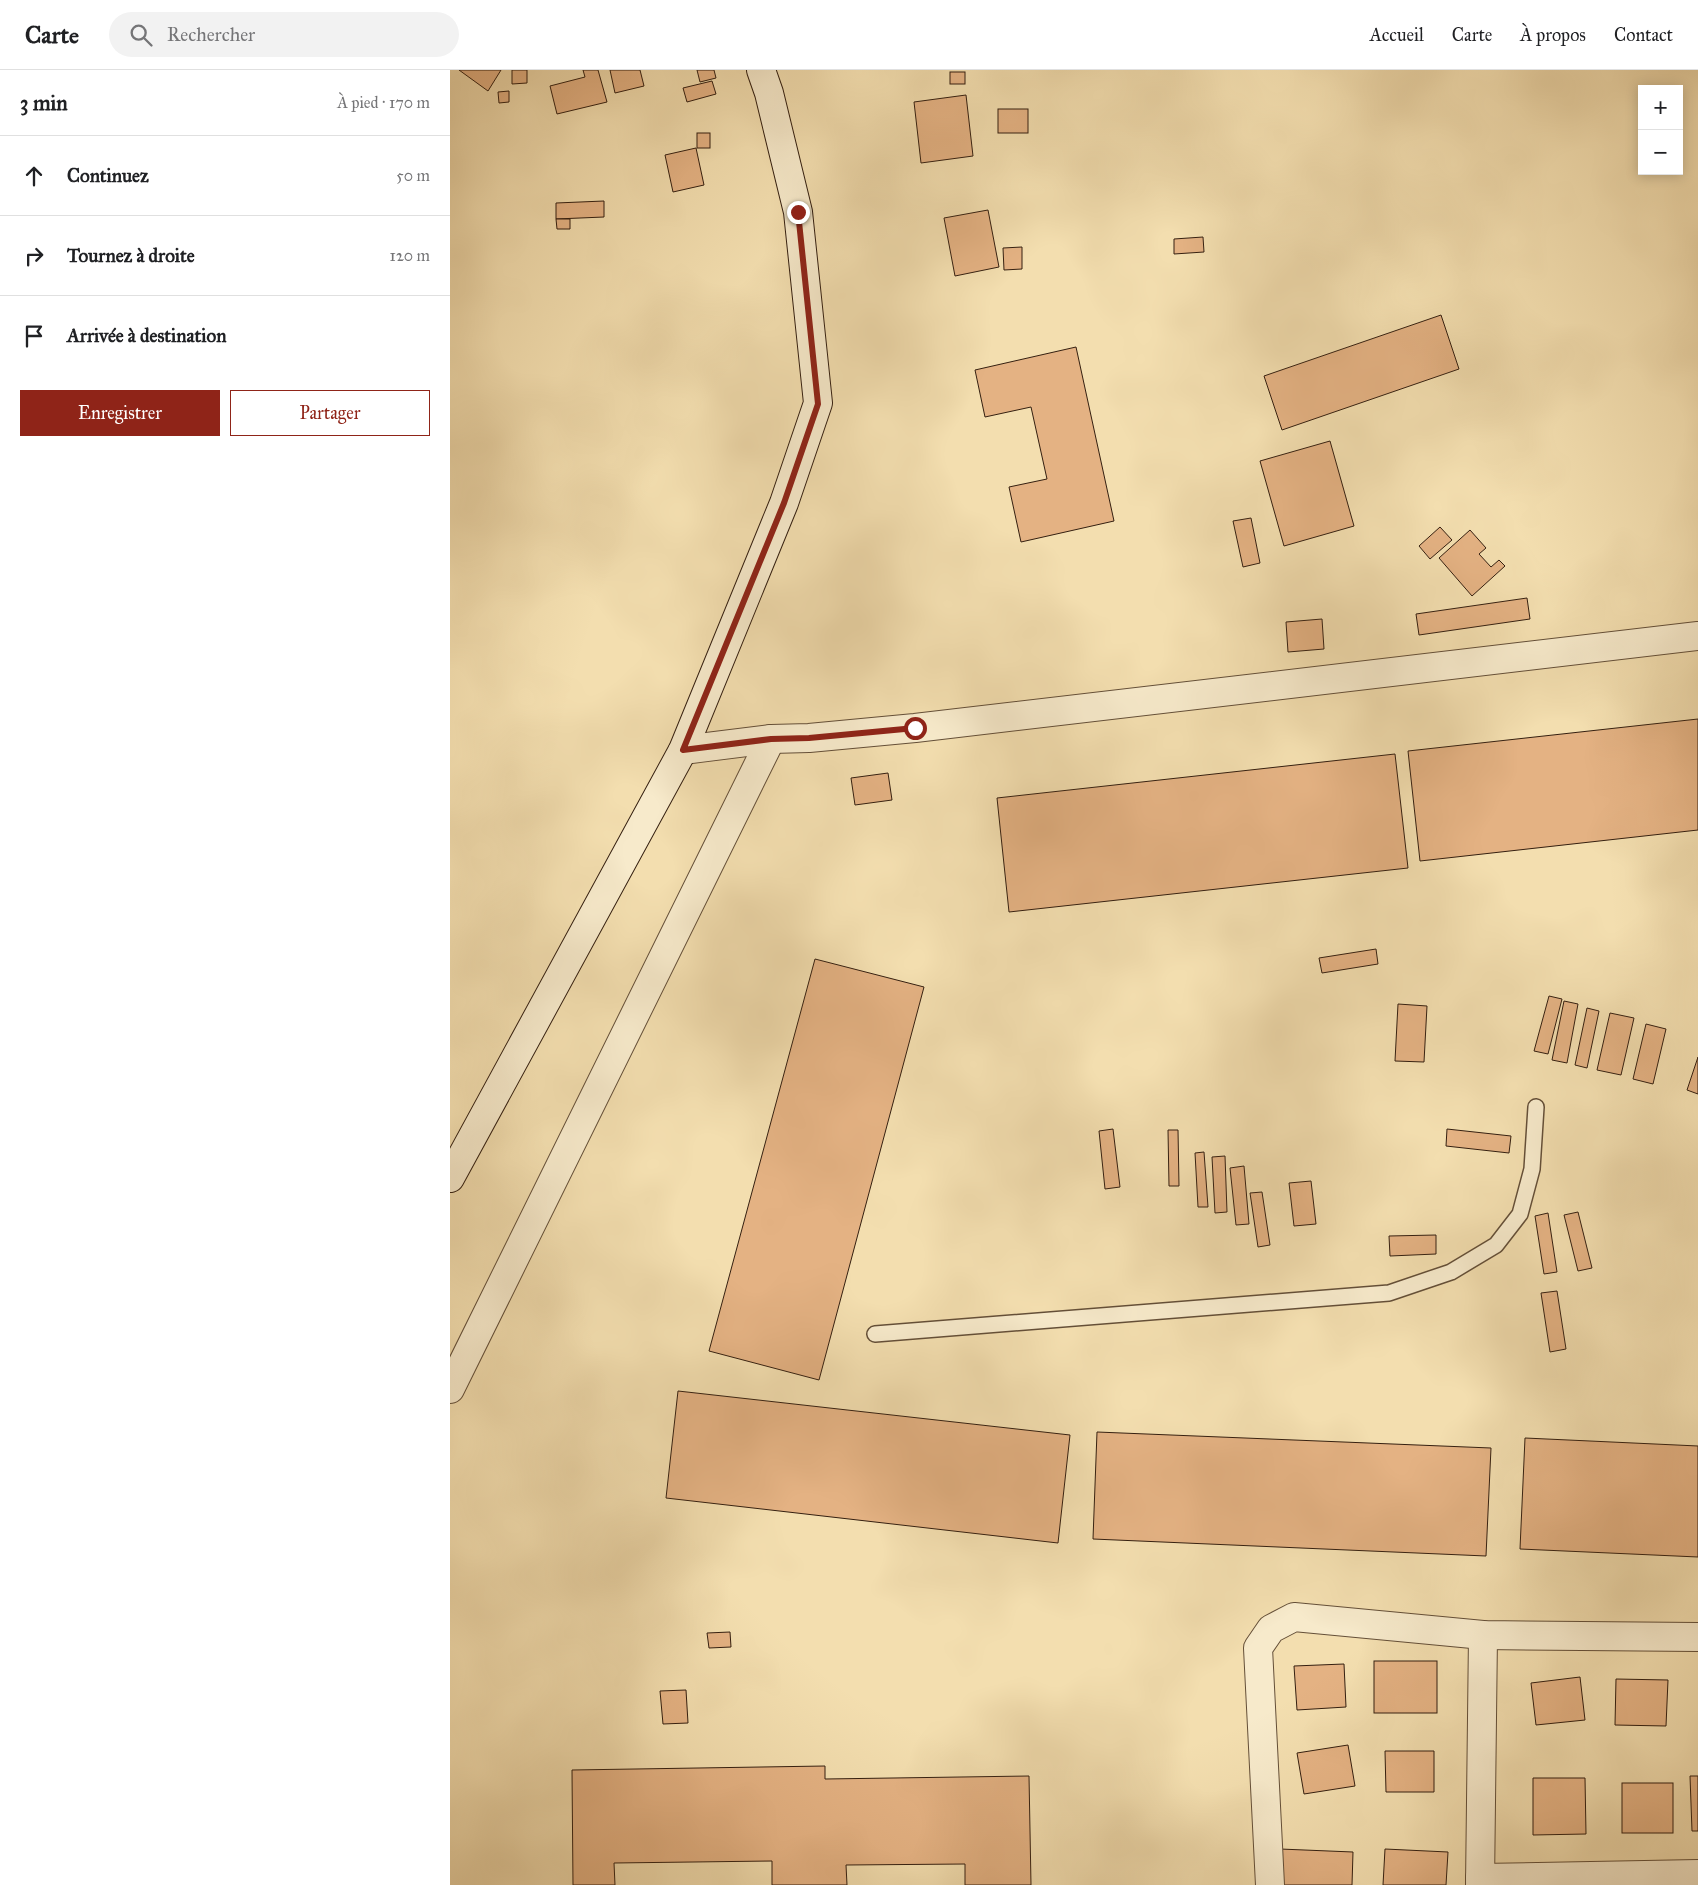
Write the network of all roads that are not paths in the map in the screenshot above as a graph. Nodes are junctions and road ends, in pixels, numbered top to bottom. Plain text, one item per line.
1 (761, 70) edge
2 (1698, 636) edge
3 (771, 739) junction
4 (683, 750) junction
5 (1536, 1106) dead end
6 (450, 1178) edge
7 (875, 1334) dead end
8 (450, 1389) edge
9 (1483, 1635) junction
10 (1698, 1637) edge
11 (1698, 1874) edge
12 (1480, 1881) edge
13 (1270, 1885) edge

1 - 4 street
2 - 3 street
3 - 4 street
3 - 8 street
4 - 6 street
5 - 7 lane
9 - 10 street
9 - 12 street
9 - 13 street
11 - 12 street

